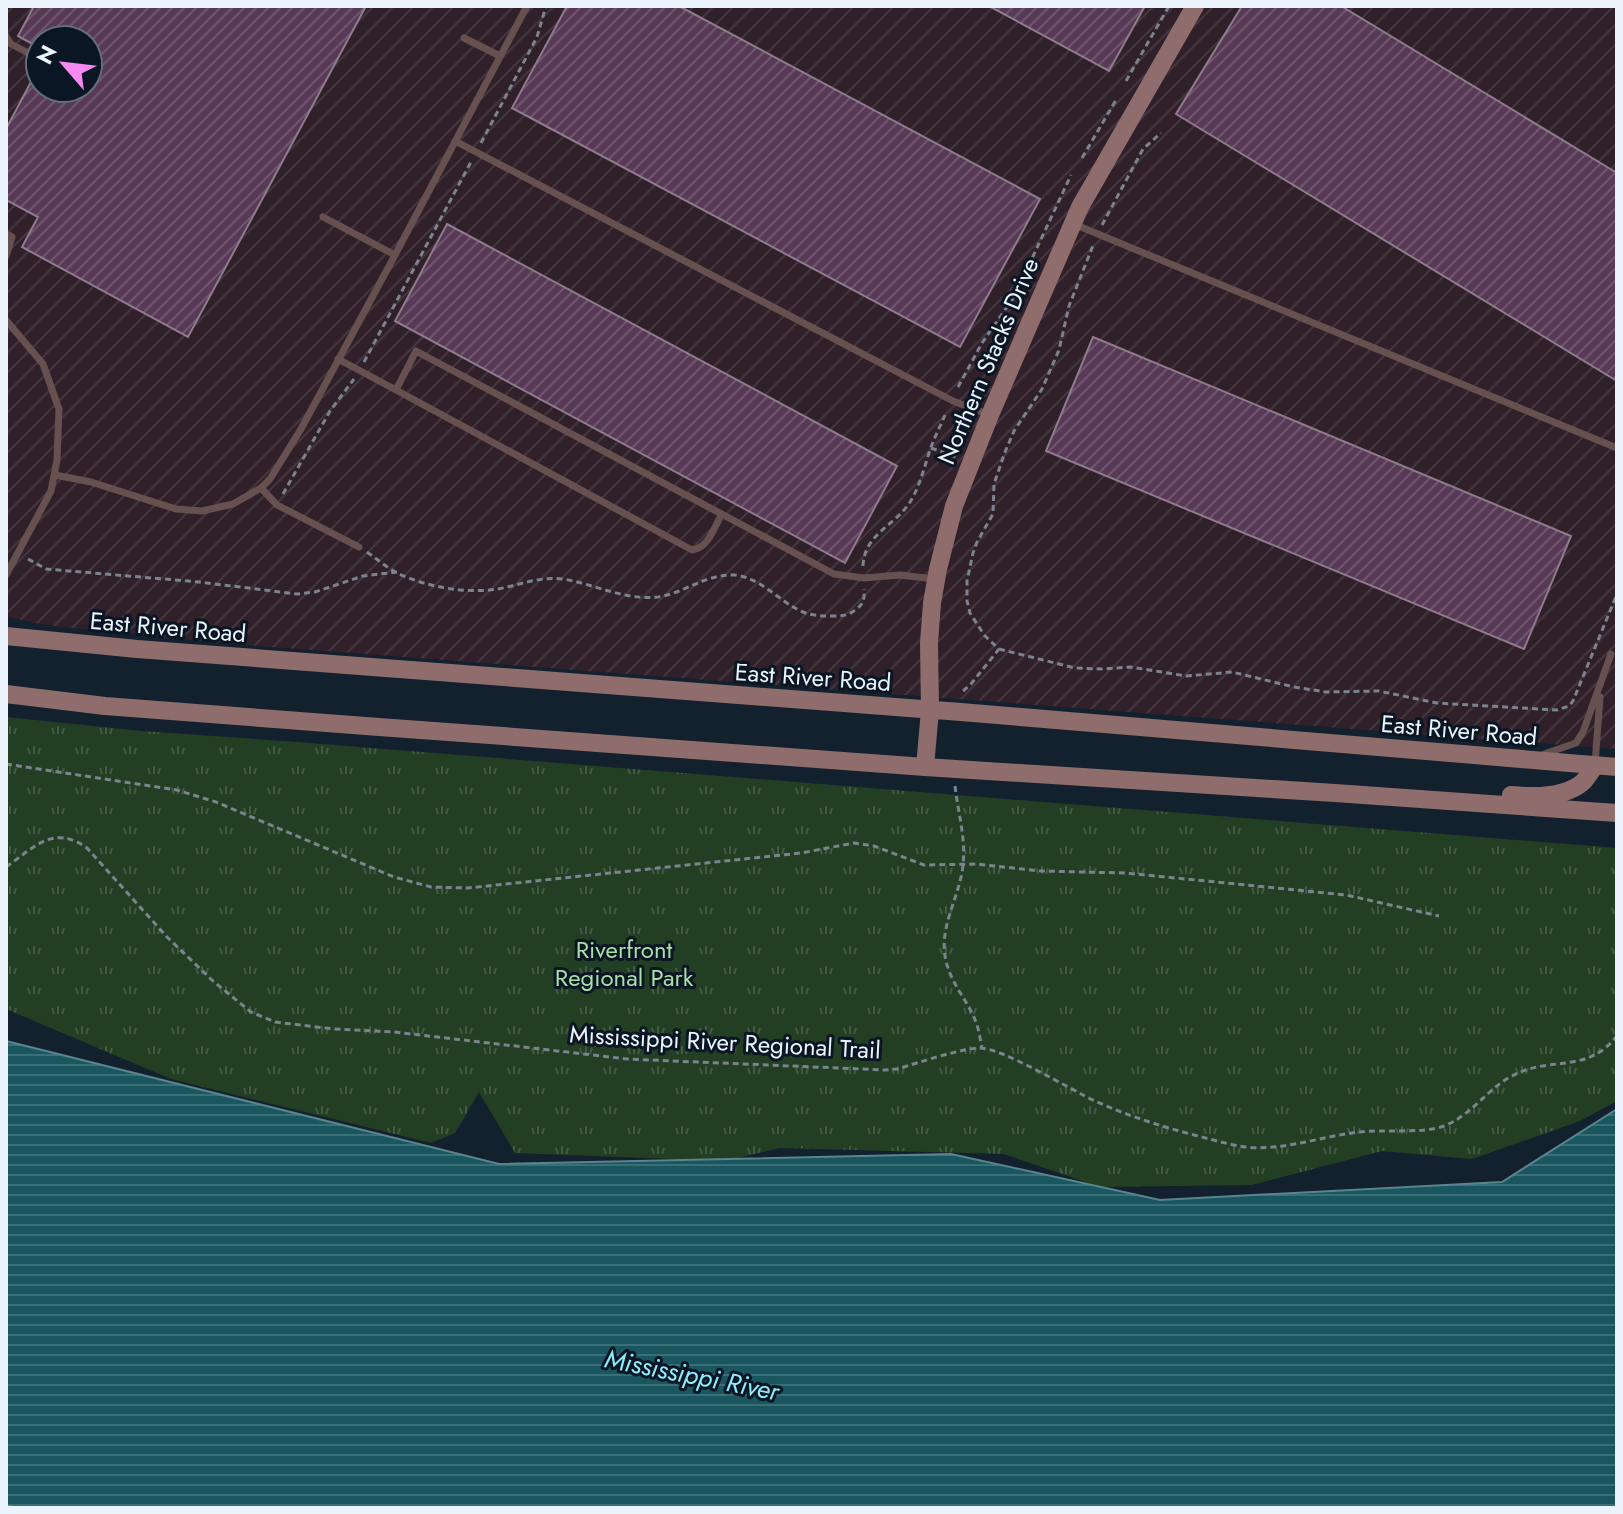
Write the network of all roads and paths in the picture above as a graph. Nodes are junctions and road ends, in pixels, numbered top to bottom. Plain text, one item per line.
1 (527, 6) edge
2 (546, 6) edge
3 (1169, 6) edge
4 (1195, 6) edge
5 (6, 36) edge
6 (464, 38) dead end
7 (24, 51) edge
8 (500, 56) junction
9 (1126, 81) dead end
10 (1116, 100) dead end
11 (1161, 133) dead end
12 (455, 141) junction
13 (476, 152) junction
14 (1082, 158) dead end
15 (1071, 175) dead end
16 (323, 217) dead end
17 (1073, 223) junction
18 (1097, 233) junction
19 (6, 234) edge
20 (395, 255) junction
21 (6, 256) edge
22 (6, 320) edge
23 (338, 359) junction
24 (360, 370) junction
25 (958, 387) dead end
26 (396, 390) junction
27 (945, 415) dead end
28 (990, 415) junction
29 (931, 448) junction
30 (1617, 448) edge
31 (957, 457) dead end
32 (989, 470) dead end
33 (997, 473) junction
34 (55, 475) junction
35 (261, 488) junction
36 (277, 505) junction
37 (722, 514) junction
38 (359, 547) joint
39 (14, 559) junction
40 (397, 572) junction
41 (863, 572) dead end
42 (6, 575) edge
43 (936, 580) junction
44 (864, 588) dead end
45 (1617, 594) edge
46 (6, 636) edge
47 (999, 649) junction
48 (963, 691) dead end
49 (6, 694) edge
50 (930, 710) junction
51 (1531, 759) junction
52 (6, 764) edge
53 (1595, 766) junction
54 (925, 767) junction
55 (1617, 767) edge
56 (955, 782) dead end
57 (1446, 802) junction
58 (1617, 813) edge
59 (963, 864) junction
60 (6, 867) edge
61 (1439, 916) dead end
62 (1617, 1036) edge
63 (982, 1048) junction

1 - 8 lane
2 - 13 path
3 - 9 path
4 - 17 street, Northern Stacks Drive
5 - 7 lane
6 - 8 lane
8 - 12 lane
10 - 14 path
11 - 18 path
12 - 13 lane
12 - 20 lane
13 - 24 path
13 - 28 lane
15 - 25 path
16 - 20 lane
17 - 18 lane
17 - 28 street, Northern Stacks Drive
18 - 30 lane
18 - 33 path
19 - 21 lane
20 - 23 lane
22 - 34 lane
23 - 24 lane
23 - 35 lane
24 - 26 lane
24 - 36 path
26 - 37 lane
26 - 37 lane
27 - 29 path
28 - 43 street, Northern Stacks Drive
29 - 31 path
29 - 41 path
32 - 33 path
33 - 47 path
34 - 35 lane
34 - 39 lane
35 - 36 lane
36 - 38 lane
37 - 43 lane
38 - 40 path
39 - 40 path
39 - 42 lane
40 - 44 path
43 - 50 street, Northern Stacks Drive
45 - 47 path
46 - 50 street, East River Road
47 - 48 path
49 - 54 street
50 - 51 street, East River Road
50 - 54 street, Northern Stacks Drive
51 - 53 street, East River Road
51 - 53 lane
52 - 59 path
53 - 55 street, East River Road
53 - 57 street
54 - 57 street
56 - 59 path
57 - 58 street
59 - 61 path
59 - 63 path
60 - 63 path, Mississippi River Regional Trail
62 - 63 path

